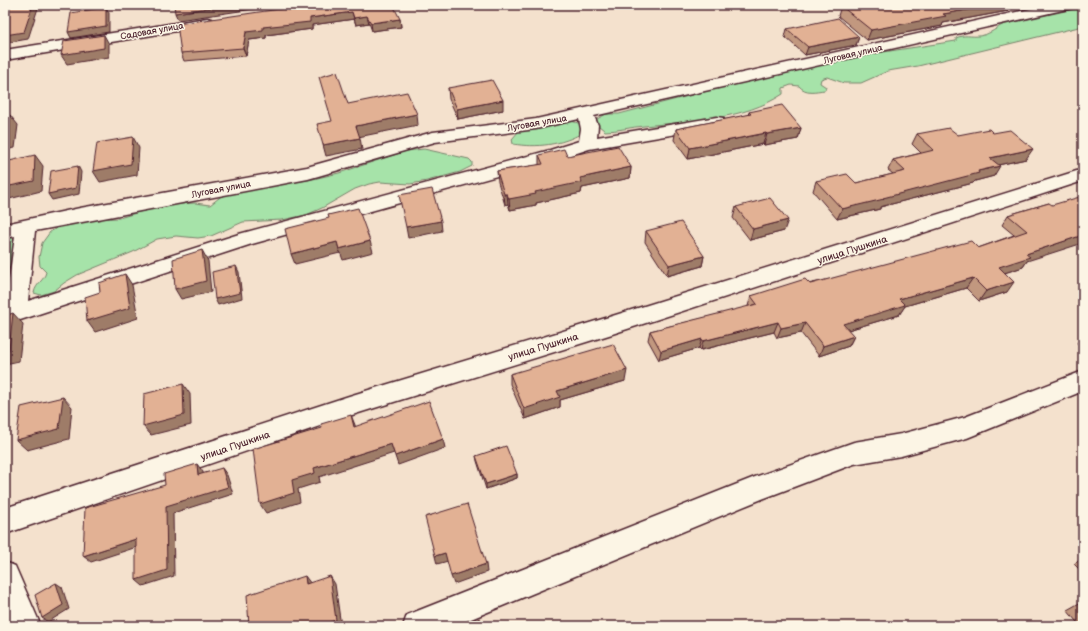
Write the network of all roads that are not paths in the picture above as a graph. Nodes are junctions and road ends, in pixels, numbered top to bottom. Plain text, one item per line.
1 (1065, 5) edge
2 (217, 20) edge
3 (5, 56) edge
4 (584, 114) junction
5 (732, 119) edge
6 (586, 144) junction
7 (1083, 175) edge
8 (26, 226) junction
9 (5, 231) edge
10 (10, 315) edge
11 (1083, 381) edge
12 (5, 521) edge
13 (5, 576) edge
14 (26, 626) edge
15 (418, 626) edge

1 - 4 street, Луговая улица
2 - 3 street, Садовая улица
4 - 6 street
4 - 8 street, Луговая улица
5 - 6 street
6 - 10 street
7 - 12 street, улица Пушкина
8 - 9 street, Луговая улица
8 - 10 street
11 - 15 street
13 - 14 street

